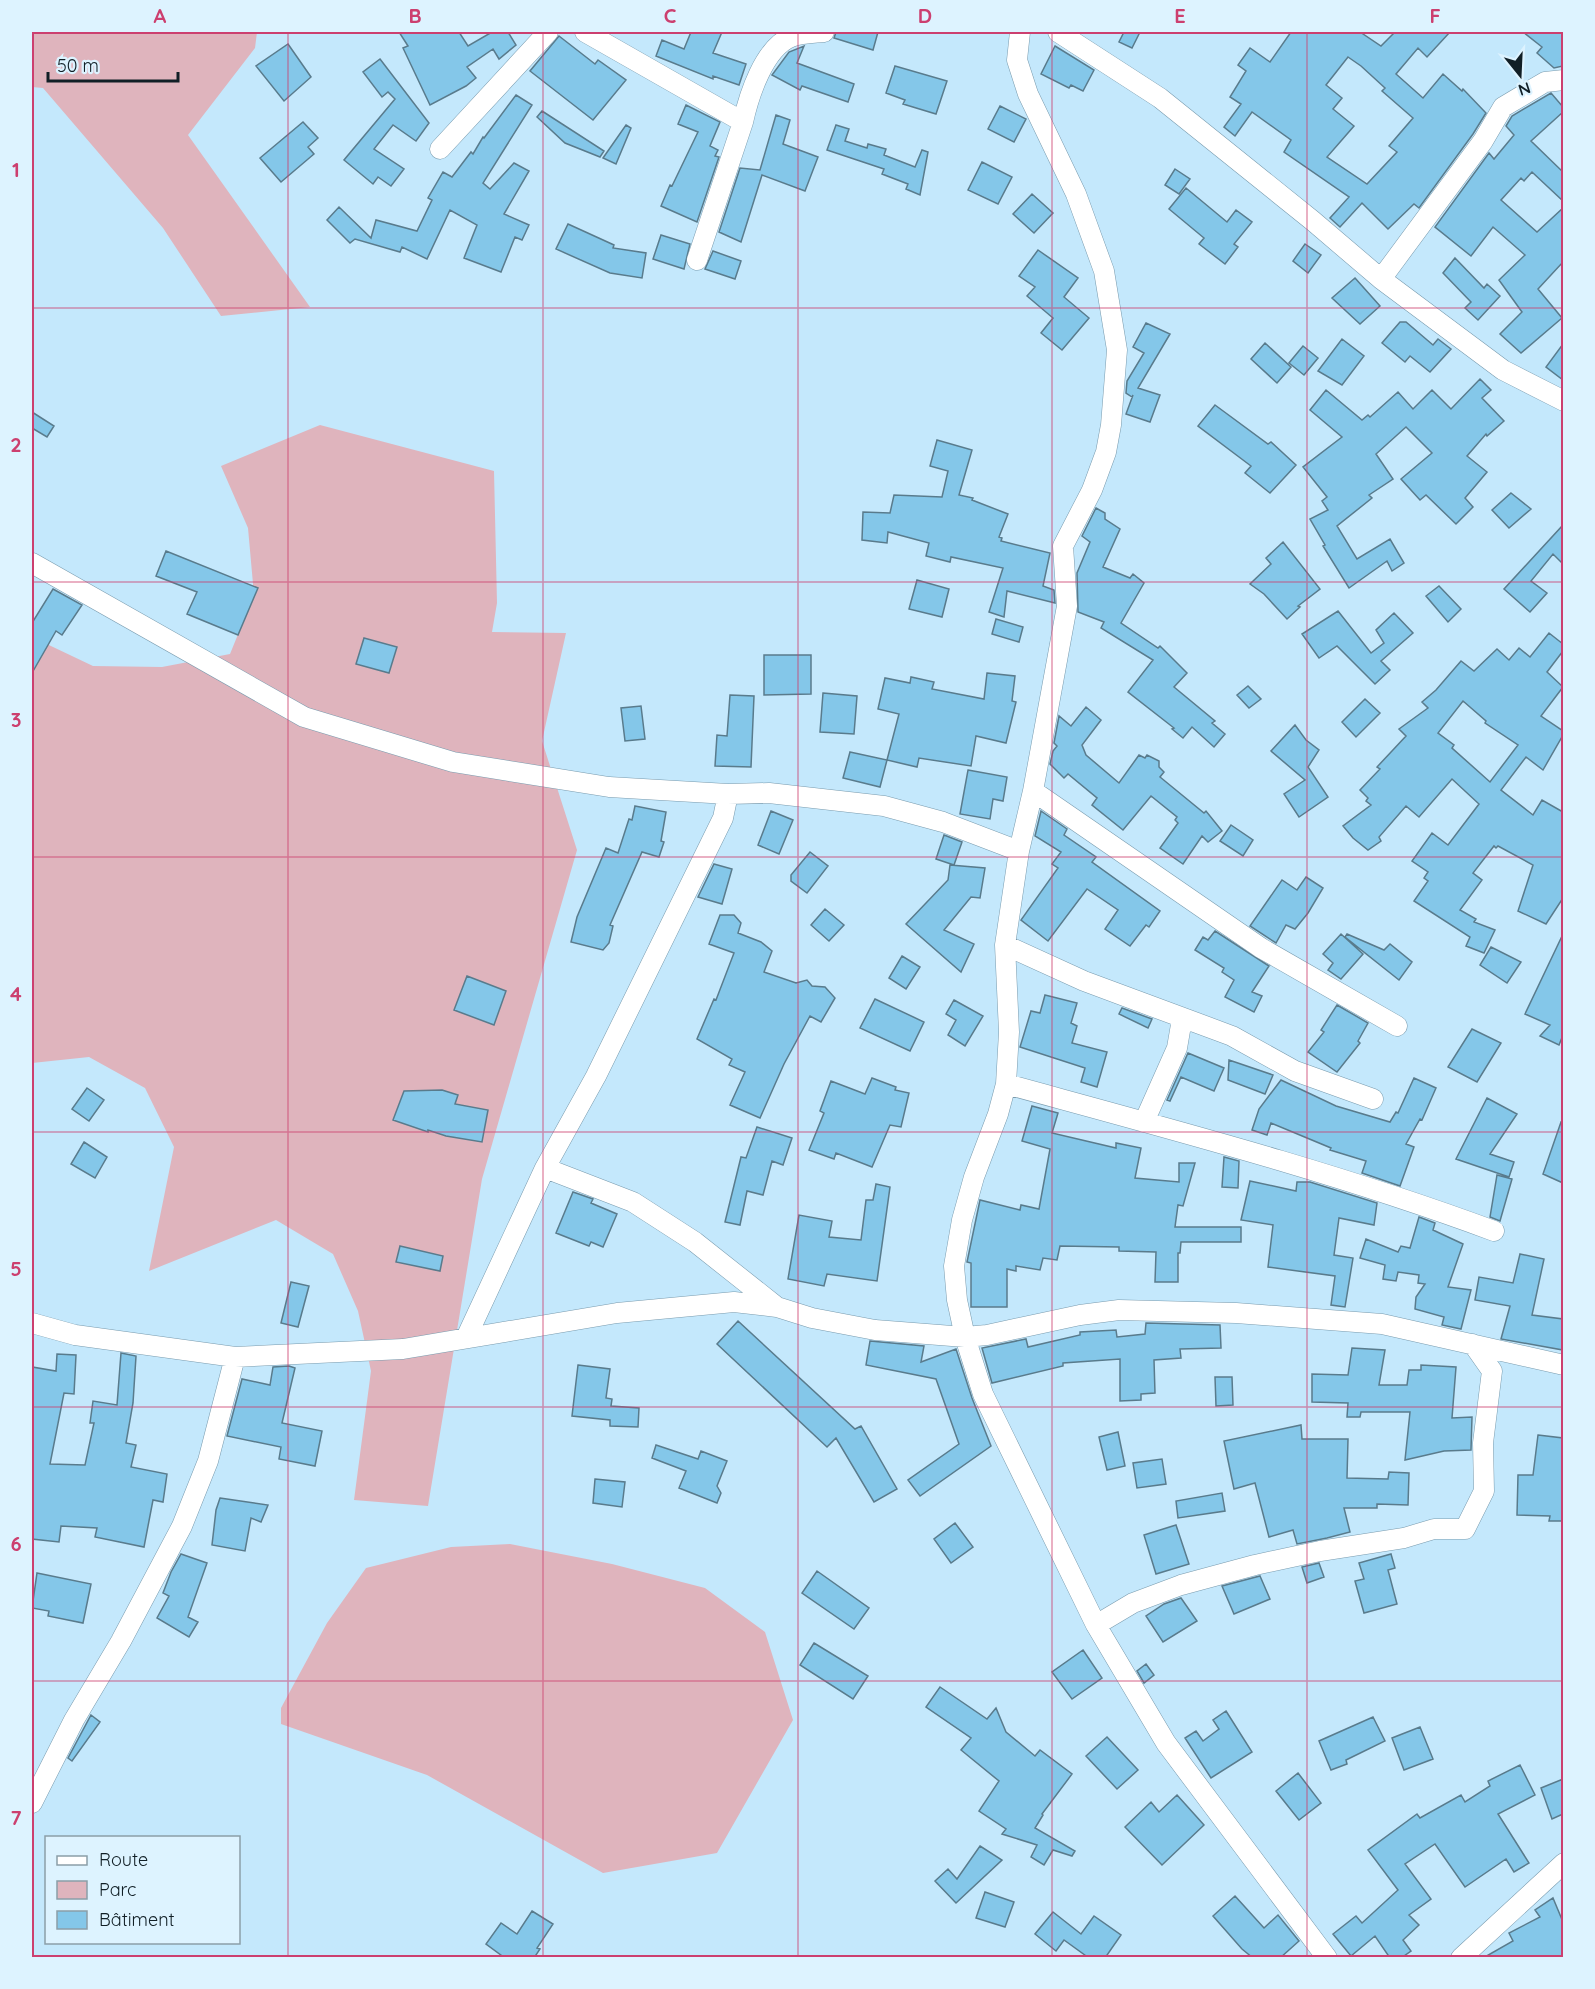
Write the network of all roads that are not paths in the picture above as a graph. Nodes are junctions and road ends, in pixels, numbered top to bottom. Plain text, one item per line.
1 (548, 32) edge
2 (585, 32) edge
3 (824, 32) edge
4 (1020, 32) edge
5 (1058, 32) edge
6 (1563, 80) edge
7 (743, 122) junction
8 (440, 150) dead end
9 (697, 260) dead end
10 (1381, 279) junction
11 (1563, 401) edge
12 (32, 563) edge
13 (1034, 791) junction
14 (728, 794) junction
15 (769, 794) junction
16 (723, 818) junction
17 (1019, 851) junction
18 (1005, 945) junction
19 (1182, 1019) junction
20 (1397, 1026) dead end
21 (1006, 1084) junction
22 (1373, 1099) dead end
23 (1144, 1122) junction
24 (545, 1168) junction
25 (1494, 1231) dead end
26 (777, 1307) junction
27 (32, 1323) edge
28 (964, 1336) junction
29 (466, 1338) junction
30 (1473, 1344) junction
31 (235, 1358) junction
32 (1563, 1365) edge
33 (1096, 1625) junction
34 (32, 1803) edge
35 (1563, 1863) edge
36 (1327, 1958) edge
37 (1461, 1958) edge

1 - 8 street
2 - 7 street
3 - 7 street
4 - 13 street
5 - 10 street
6 - 10 street
7 - 9 street
10 - 11 street
12 - 14 street
13 - 17 street
13 - 20 street
14 - 15 street
14 - 16 street
15 - 16 street
15 - 17 street
16 - 24 street
17 - 18 street
18 - 19 street
18 - 21 street
19 - 22 street
19 - 23 street
21 - 23 street
21 - 28 street
23 - 25 street
24 - 26 street
24 - 29 street
26 - 28 street
26 - 29 street
27 - 31 street
28 - 30 street
28 - 33 street
29 - 31 street
30 - 32 street
30 - 33 street
31 - 34 street
33 - 36 street
35 - 37 street

